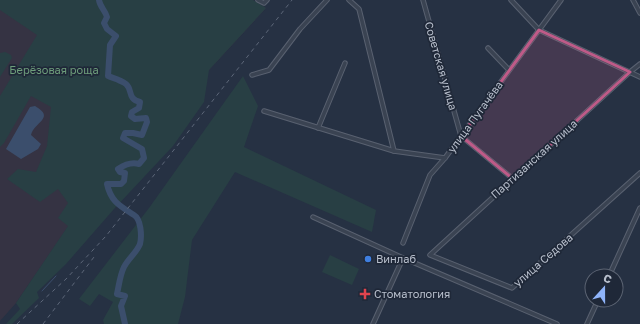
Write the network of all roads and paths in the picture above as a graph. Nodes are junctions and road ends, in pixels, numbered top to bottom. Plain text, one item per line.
1 (258, 0) edge
2 (327, 0) edge
3 (349, 0) edge
4 (423, 0) edge
5 (511, 0) edge
6 (561, 0) edge
7 (633, 0) edge
8 (266, 2) edge
9 (640, 13) edge
10 (539, 30) junction
11 (488, 48) dead end
12 (345, 63) dead end
13 (640, 64) edge
14 (509, 70) junction
15 (630, 72) junction
16 (252, 75) dead end
17 (640, 77) edge
18 (264, 111) dead end
19 (318, 128) junction
20 (461, 136) junction
21 (394, 150) junction
22 (445, 158) junction
23 (640, 173) edge
24 (513, 179) junction
25 (640, 208) edge
26 (313, 217) dead end
27 (403, 243) dead end
28 (430, 255) joint
29 (403, 258) junction
30 (613, 268) edge
31 (594, 308) edge
32 (373, 324) edge
33 (557, 324) edge
34 (587, 324) edge

1 - 8 street
2 - 16 street
3 - 21 street
4 - 20 street, Советская улица
5 - 10 street
6 - 10 street, улица Пугачёва
7 - 9 street
10 - 14 street, улица Пугачёва
10 - 15 street
11 - 14 street
12 - 19 street
13 - 15 street, Партизанская улица
14 - 20 street, улица Пугачёва
15 - 17 street
15 - 24 street, Партизанская улица
18 - 19 street
19 - 21 street
20 - 22 street, улица Пугачёва
20 - 24 street
21 - 22 street
22 - 27 street, улица Пугачёва
23 - 28 street, улица Седова
24 - 28 street, Партизанская улица
25 - 30 street
26 - 29 street
29 - 32 street
29 - 33 street
31 - 34 street

